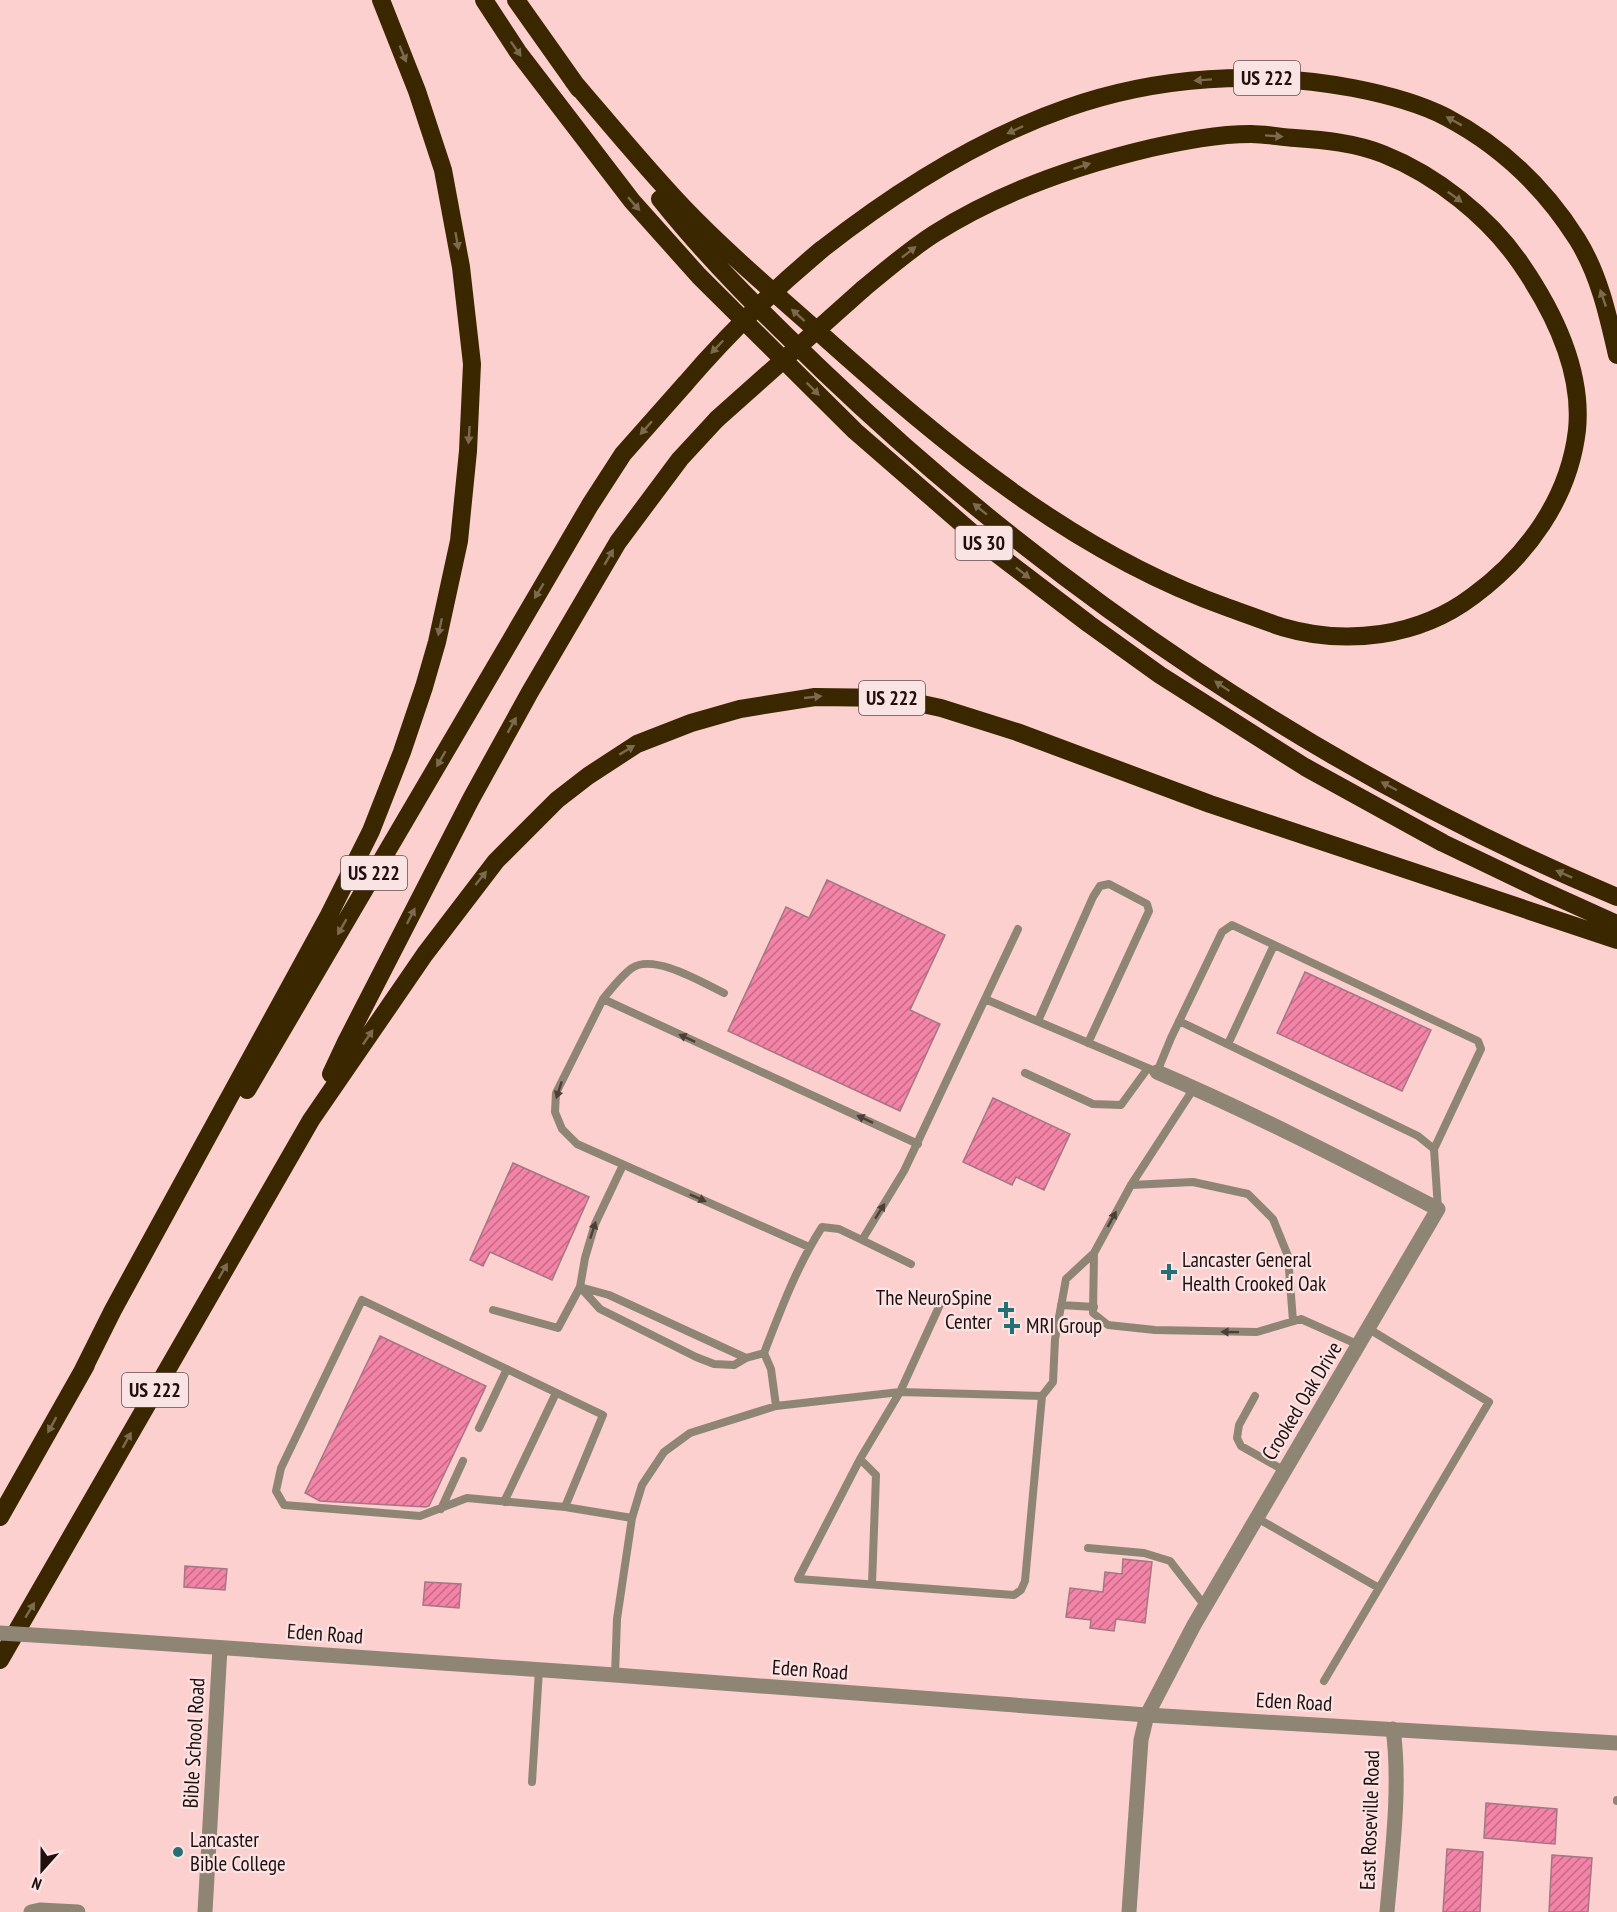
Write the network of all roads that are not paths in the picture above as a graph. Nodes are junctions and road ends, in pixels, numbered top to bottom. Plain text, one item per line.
1 (381, 0) edge
2 (484, 0) edge
3 (516, 0) edge
4 (573, 81) junction
5 (1617, 355) edge
6 (1617, 897) edge
7 (1617, 924) edge
8 (1018, 929) dead end
9 (1617, 940) edge
10 (1274, 945) junction
11 (724, 993) dead end
12 (603, 999) junction
13 (985, 999) junction
14 (1038, 1021) junction
15 (1179, 1021) junction
16 (1088, 1043) junction
17 (1228, 1044) junction
18 (1153, 1070) junction
19 (1025, 1073) dead end
20 (1194, 1088) junction
21 (311, 1120) junction
22 (918, 1144) junction
23 (1434, 1149) junction
24 (623, 1165) junction
25 (1131, 1185) junction
26 (1438, 1209) junction
27 (862, 1240) junction
28 (809, 1247) junction
29 (1094, 1253) junction
30 (911, 1264) dead end
31 (580, 1287) junction
32 (943, 1298) dead end
33 (1061, 1305) junction
34 (1094, 1307) junction
35 (493, 1310) dead end
36 (1293, 1321) junction
37 (1369, 1329) junction
38 (1359, 1346) junction
39 (764, 1353) junction
40 (746, 1358) junction
41 (507, 1370) junction
42 (81, 1374) junction
43 (900, 1392) junction
44 (556, 1393) junction
45 (1042, 1396) junction
46 (1255, 1396) dead end
47 (776, 1406) junction
48 (479, 1428) dead end
49 (860, 1459) junction
50 (463, 1461) dead end
51 (1285, 1471) junction
52 (504, 1502) junction
53 (565, 1507) junction
54 (441, 1509) junction
55 (0, 1517) edge
56 (632, 1518) junction
57 (1257, 1518) junction
58 (1088, 1548) dead end
59 (872, 1584) junction
60 (1379, 1588) junction
61 (1205, 1606) junction
62 (0, 1633) edge
63 (220, 1648) junction
64 (0, 1660) edge
65 (539, 1670) junction
66 (615, 1675) junction
67 (1324, 1681) dead end
68 (1147, 1715) junction
69 (1392, 1729) junction
70 (1617, 1743) edge
71 (532, 1782) dead end
72 (31, 1912) edge
73 (78, 1912) edge
74 (205, 1912) edge
75 (1130, 1912) edge
76 (1387, 1912) edge

1 -> 42 highway
2 -> 7 highway, US 30
3 - 4 highway, US 30
6 -> 4 highway, US 30
21 -> 4 highway, bridge
5 -> 42 highway, US 222, bridge
8 - 13 lane
21 -> 9 highway, US 222
10 - 15 lane
10 - 17 lane
10 - 23 lane
11 - 12 lane
22 -> 12 lane
12 -> 24 lane
13 - 14 lane
13 - 22 lane
14 - 16 lane
14 - 16 lane
15 - 17 lane
15 - 18 lane
16 - 18 lane
17 - 23 lane
18 - 19 lane
18 - 20 street
20 - 25 lane
20 - 26 street
64 -> 21 highway, US 222
27 -> 22 lane
23 - 26 lane
24 -> 28 lane
31 -> 24 lane
29 -> 25 lane
25 - 36 lane
26 - 37 street, Crooked Oak Drive
27 - 28 lane
27 - 30 lane
28 - 39 lane
29 - 33 lane
29 - 34 lane
31 - 35 lane
31 - 40 lane
31 - 40 lane
32 - 43 lane
33 - 34 lane
33 - 45 lane
36 -> 34 lane
36 - 38 lane
37 - 38 street, Crooked Oak Drive
37 - 60 lane
38 - 51 street, Crooked Oak Drive
39 - 40 lane
39 - 47 lane
41 - 44 lane
41 - 48 lane
41 - 54 lane
42 -> 55 highway, US 222
43 - 45 lane
43 - 47 lane
43 - 49 lane
44 - 52 lane
44 - 53 lane
45 - 59 lane
46 - 51 lane
47 - 56 lane
49 - 59 lane
49 - 59 lane
50 - 54 lane
51 - 57 street, Crooked Oak Drive
52 - 53 lane
52 - 54 lane
53 - 56 lane
56 - 66 lane
57 - 60 lane
57 - 61 street, Crooked Oak Drive
58 - 61 lane
60 - 67 lane
61 - 68 street, Crooked Oak Drive
62 - 63 street, Eden Road, bridge
63 - 65 street, Eden Road
63 - 74 street, Bible School Road
65 - 66 street, Eden Road
65 - 71 lane
66 - 68 street, Eden Road
68 - 69 street, Eden Road
68 - 75 street, Crooked Oak Drive
69 - 70 street, Eden Road
69 - 76 street, East Roseville Road
72 - 73 street

